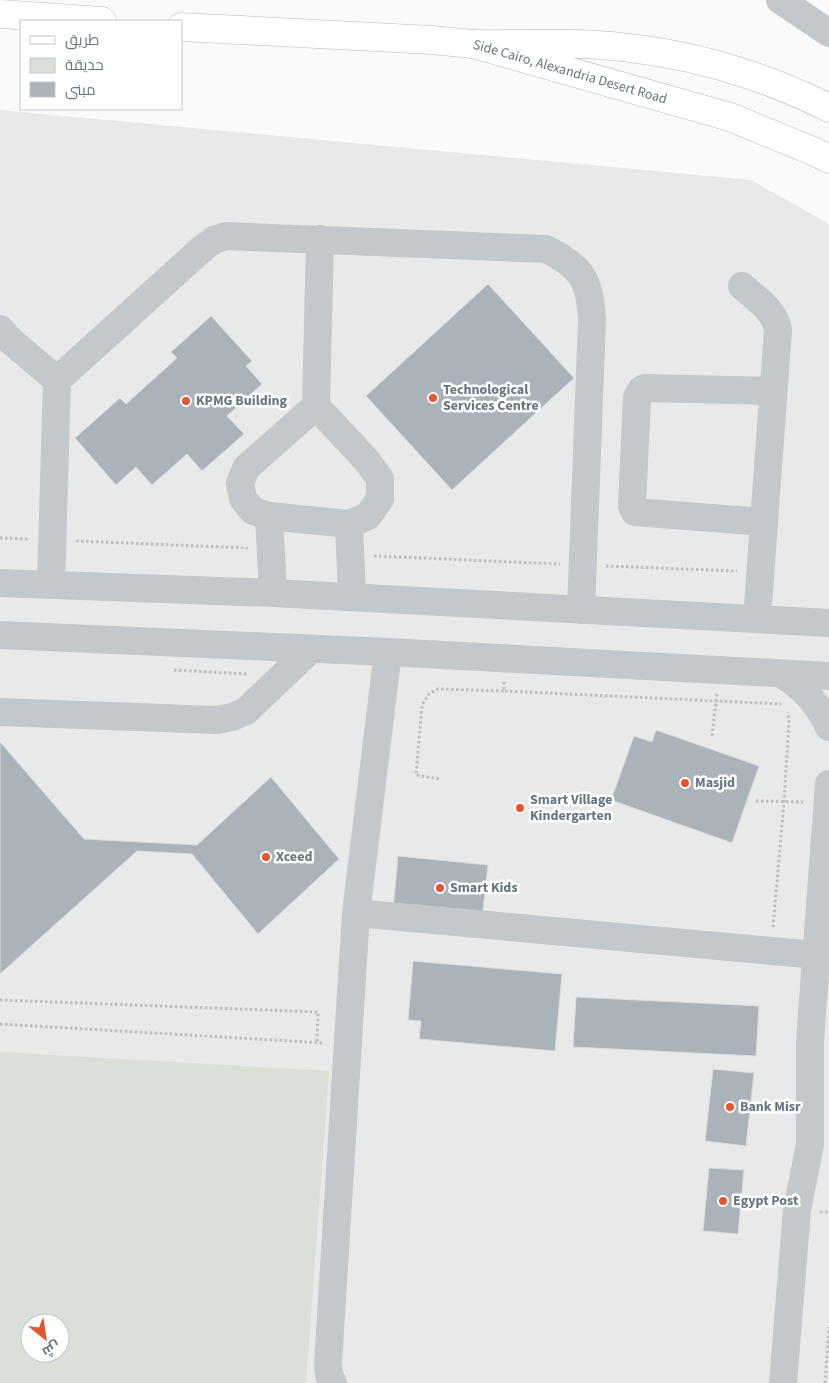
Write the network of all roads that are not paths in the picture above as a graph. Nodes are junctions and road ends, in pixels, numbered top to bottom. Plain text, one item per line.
1 (780, 0) edge
2 (0, 14) edge
3 (87, 20) edge
4 (182, 27) edge
5 (829, 33) edge
6 (473, 44) junction
7 (829, 108) edge
8 (829, 159) edge
9 (320, 239) junction
10 (742, 286) dead end
11 (0, 329) edge
12 (57, 380) junction
13 (773, 390) junction
14 (316, 406) junction
15 (269, 516) junction
16 (764, 522) junction
17 (349, 524) junction
18 (0, 583) edge
19 (52, 585) junction
20 (273, 593) junction
21 (352, 597) junction
22 (581, 610) junction
23 (757, 619) junction
24 (829, 623) edge
25 (0, 635) edge
26 (311, 649) junction
27 (388, 652) junction
28 (781, 674) junction
29 (829, 676) edge
30 (0, 712) edge
31 (829, 728) edge
32 (828, 793) edge
33 (826, 878) edge
34 (356, 913) junction
35 (816, 955) junction
36 (819, 1042) edge
37 (819, 1146) edge
38 (333, 1383) edge
39 (783, 1383) edge

1 - 5 street
2 - 3 main road
4 - 6 main road, Side Cairo, Alexandria Desert Road
6 - 7 main road
6 - 8 main road, Side Cairo, Alexandria Desert Road
9 - 12 street
9 - 14 street
9 - 22 street
10 - 13 street
11 - 12 street
12 - 19 street
13 - 16 street
13 - 16 street
14 - 15 street
14 - 17 street
15 - 17 street
15 - 20 street
16 - 23 street
17 - 21 street
18 - 19 street
19 - 20 street
20 - 21 street
21 - 22 street
22 - 23 street
23 - 24 street
25 - 26 street
26 - 27 street
26 - 30 street
27 - 28 street
27 - 34 street
28 - 29 street
28 - 31 street
32 - 33 street
33 - 35 street
34 - 35 street
34 - 38 street
35 - 36 street
36 - 37 street
37 - 39 street

